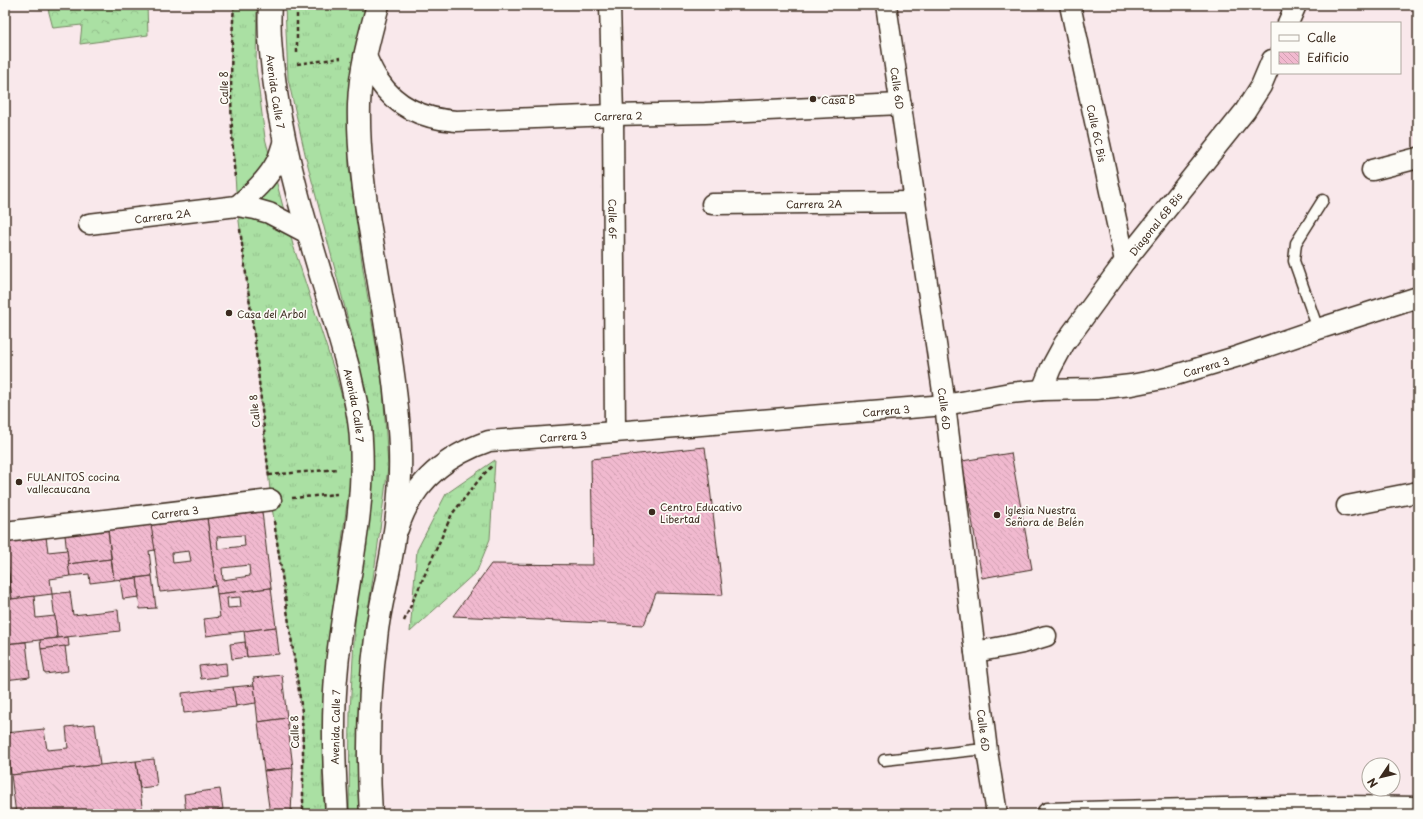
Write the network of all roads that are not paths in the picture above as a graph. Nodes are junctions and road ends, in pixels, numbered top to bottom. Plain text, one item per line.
1 (270, 5) edge
2 (378, 5) edge
3 (610, 5) edge
4 (886, 5) edge
5 (1070, 5) edge
6 (1296, 5) edge
7 (1288, 22) edge
8 (365, 54) junction
9 (1271, 62) edge
10 (901, 104) junction
11 (613, 115) junction
12 (284, 140) junction
13 (1418, 158) edge
14 (1372, 170) dead end
15 (1323, 200) dead end
16 (915, 202) junction
17 (712, 204) dead end
18 (237, 206) junction
19 (89, 224) dead end
20 (309, 234) junction
21 (1125, 261) junction
22 (1418, 297) edge
23 (1318, 329) junction
24 (1042, 390) junction
25 (945, 404) junction
26 (615, 432) junction
27 (1418, 492) edge
28 (271, 500) road end
29 (1347, 506) dead end
30 (5, 532) edge
31 (394, 545) junction
32 (1046, 636) dead end
33 (975, 652) junction
34 (987, 751) junction
35 (884, 760) dead end
36 (1418, 808) edge
37 (337, 814) edge
38 (371, 814) edge
39 (997, 814) edge
40 (1048, 814) edge

1 - 12 street, Avenida Calle 7
2 - 8 street
3 - 11 street, Calle 6F
4 - 10 street, Calle 6D
5 - 21 street, Calle 6C Bis
6 - 7 street
8 - 11 street, Carrera 2
8 - 31 street
9 - 21 street, Diagonal 6B Bis
10 - 11 street, Carrera 2
10 - 16 street, Calle 6D
11 - 26 street, Calle 6F
12 - 18 street
12 - 20 street, Avenida Calle 7
13 - 14 street
15 - 23 lane
16 - 17 street, Carrera 2A
16 - 25 street, Calle 6D
18 - 19 street, Carrera 2A
18 - 20 street, Carrera 2A
20 - 37 street, Avenida Calle 7
21 - 24 street, Diagonal 6B Bis
22 - 23 street, Carrera 3
23 - 24 street, Carrera 3
24 - 25 street, Carrera 3
25 - 26 street, Carrera 3
25 - 33 street, Calle 6D
26 - 31 street, Carrera 3
27 - 29 street
28 - 30 street, Carrera 3
31 - 38 street
32 - 33 street
33 - 34 street, Calle 6D
34 - 35 lane
34 - 39 street, Calle 6D
36 - 40 street

